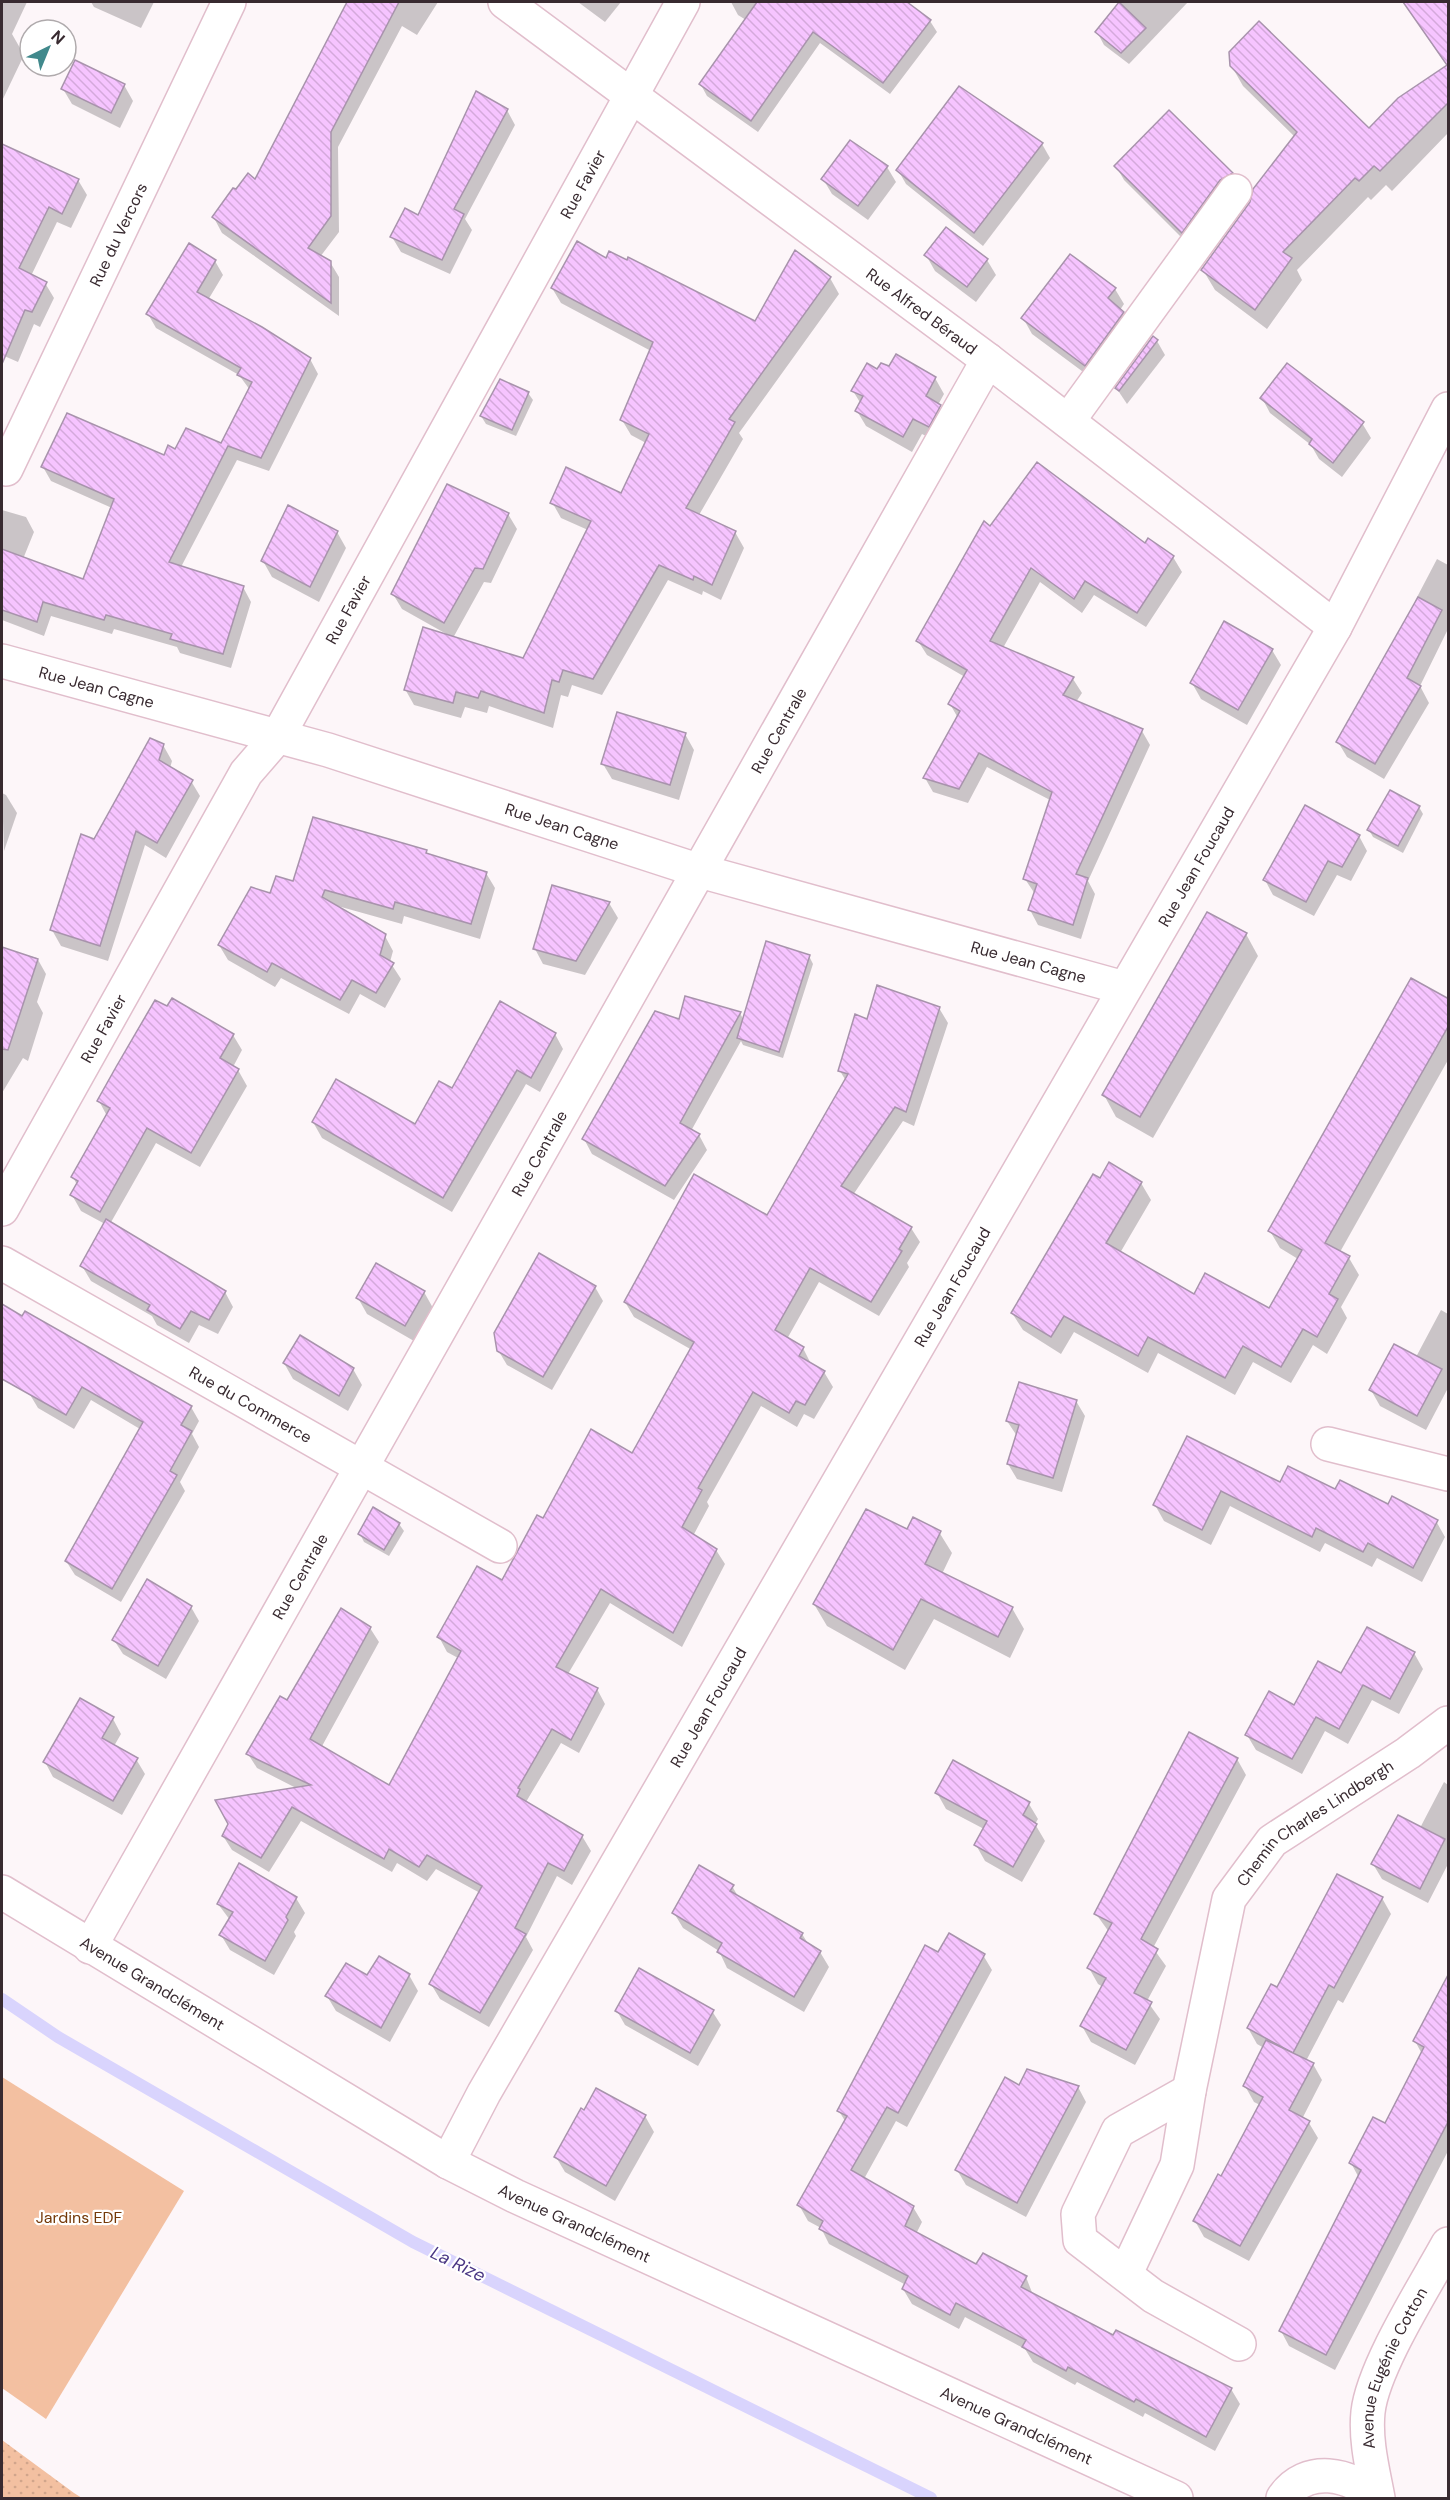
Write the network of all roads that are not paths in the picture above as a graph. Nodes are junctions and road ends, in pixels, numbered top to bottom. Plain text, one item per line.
1 (230, 2) edge
2 (505, 2) edge
3 (683, 2) edge
4 (629, 95) junction
5 (1235, 191) dead end
6 (988, 360) junction
7 (1449, 409) edge
8 (1068, 421) junction
9 (6, 469) dead end
10 (1335, 627) junction
11 (2, 661) edge
12 (278, 736) junction
13 (700, 871) junction
14 (1124, 988) junction
15 (2, 1209) edge
16 (2, 1263) edge
17 (1328, 1444) dead end
18 (361, 1468) junction
19 (1449, 1474) edge
20 (500, 1546) dead end
21 (1449, 1723) edge
22 (2, 1892) edge
23 (90, 1947) junction
24 (1189, 2091) junction
25 (448, 2162) junction
26 (1449, 2244) edge
27 (1126, 2273) junction
28 (1239, 2344) dead end
29 (1176, 2499) edge
30 (1282, 2499) edge
31 (1377, 2499) edge

1 - 9 street, Rue du Vercors
2 - 4 street, Rue Alfred Béraud
3 - 4 street, Rue Favier
4 - 6 street, Rue Alfred Béraud
4 - 12 street, Rue Favier
5 - 8 street
6 - 8 street, Rue Alfred Béraud
6 - 13 street, Rue Centrale
7 - 10 street, Rue Jean Foucaud
8 - 10 street, Rue Alfred Béraud
10 - 14 street, Rue Jean Foucaud
11 - 12 street, Rue Jean Cagne
12 - 13 street, Rue Jean Cagne
12 - 15 street, Rue Favier
13 - 14 street, Rue Jean Cagne
13 - 18 street, Rue Centrale
14 - 25 street, Rue Jean Foucaud
16 - 18 street, Rue du Commerce
17 - 19 street
18 - 20 street, Rue du Commerce
18 - 23 street, Rue Centrale
21 - 24 street, Chemin Charles Lindbergh
22 - 23 street, Avenue Grandclément
23 - 25 street, Avenue Grandclément
24 - 27 street, Chemin Charles Lindbergh
24 - 27 street
25 - 29 street, Avenue Grandclément
26 - 31 street, Avenue Eugénie Cotton
27 - 28 street
30 - 31 street

